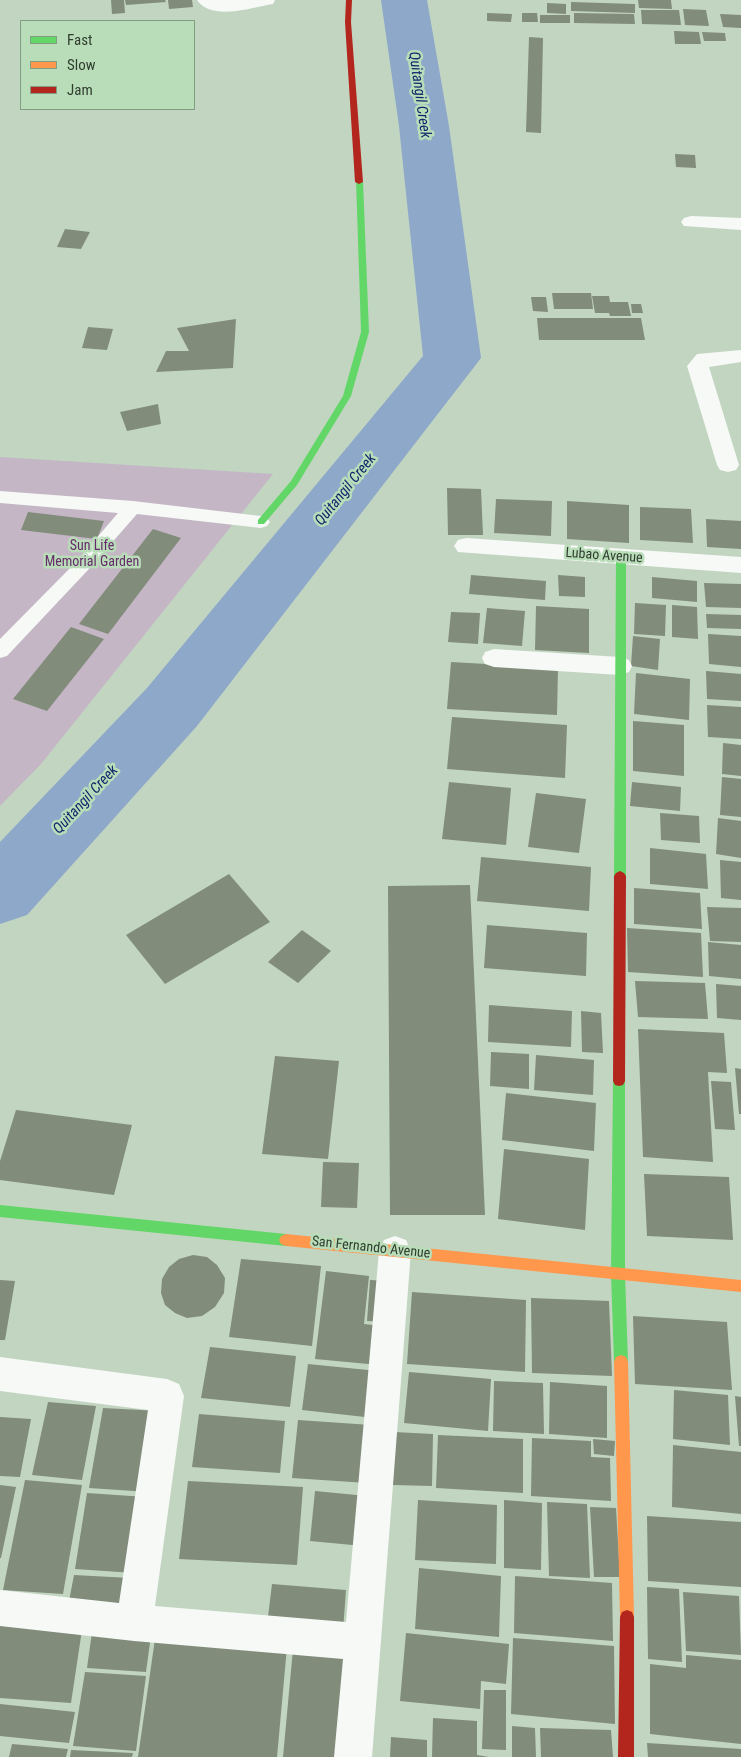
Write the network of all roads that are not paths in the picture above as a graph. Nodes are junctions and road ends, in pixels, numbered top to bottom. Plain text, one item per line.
1 (206, 0) edge
2 (267, 0) edge
3 (349, 0) edge
4 (691, 222) dead end
5 (741, 224) edge
6 (741, 356) edge
7 (728, 465) dead end
8 (0, 497) edge
9 (133, 508) junction
10 (261, 522) joint
11 (466, 546) dead end
12 (621, 557) junction
13 (741, 565) edge
14 (0, 651) edge
15 (494, 658) dead end
16 (620, 666) junction
17 (0, 1211) edge
18 (395, 1251) junction
19 (618, 1274) junction
20 (741, 1286) edge
21 (0, 1374) edge
22 (0, 1608) edge
23 (134, 1623) junction
24 (363, 1642) junction
25 (353, 1757) edge
26 (626, 1757) edge

1 - 2 street
3 - 10 street
4 - 5 street
6 - 7 street
8 - 9 lane
9 - 10 lane
9 - 14 lane
11 - 12 street, Lubao Avenue
12 - 13 street, Lubao Avenue
12 - 16 street
15 - 16 street
16 - 19 street
17 - 18 street, San Fernando Avenue
18 - 19 street, San Fernando Avenue
18 - 24 street
19 - 20 street, San Fernando Avenue
19 - 26 street
21 - 23 street
22 - 23 street
23 - 24 street
24 - 25 street

